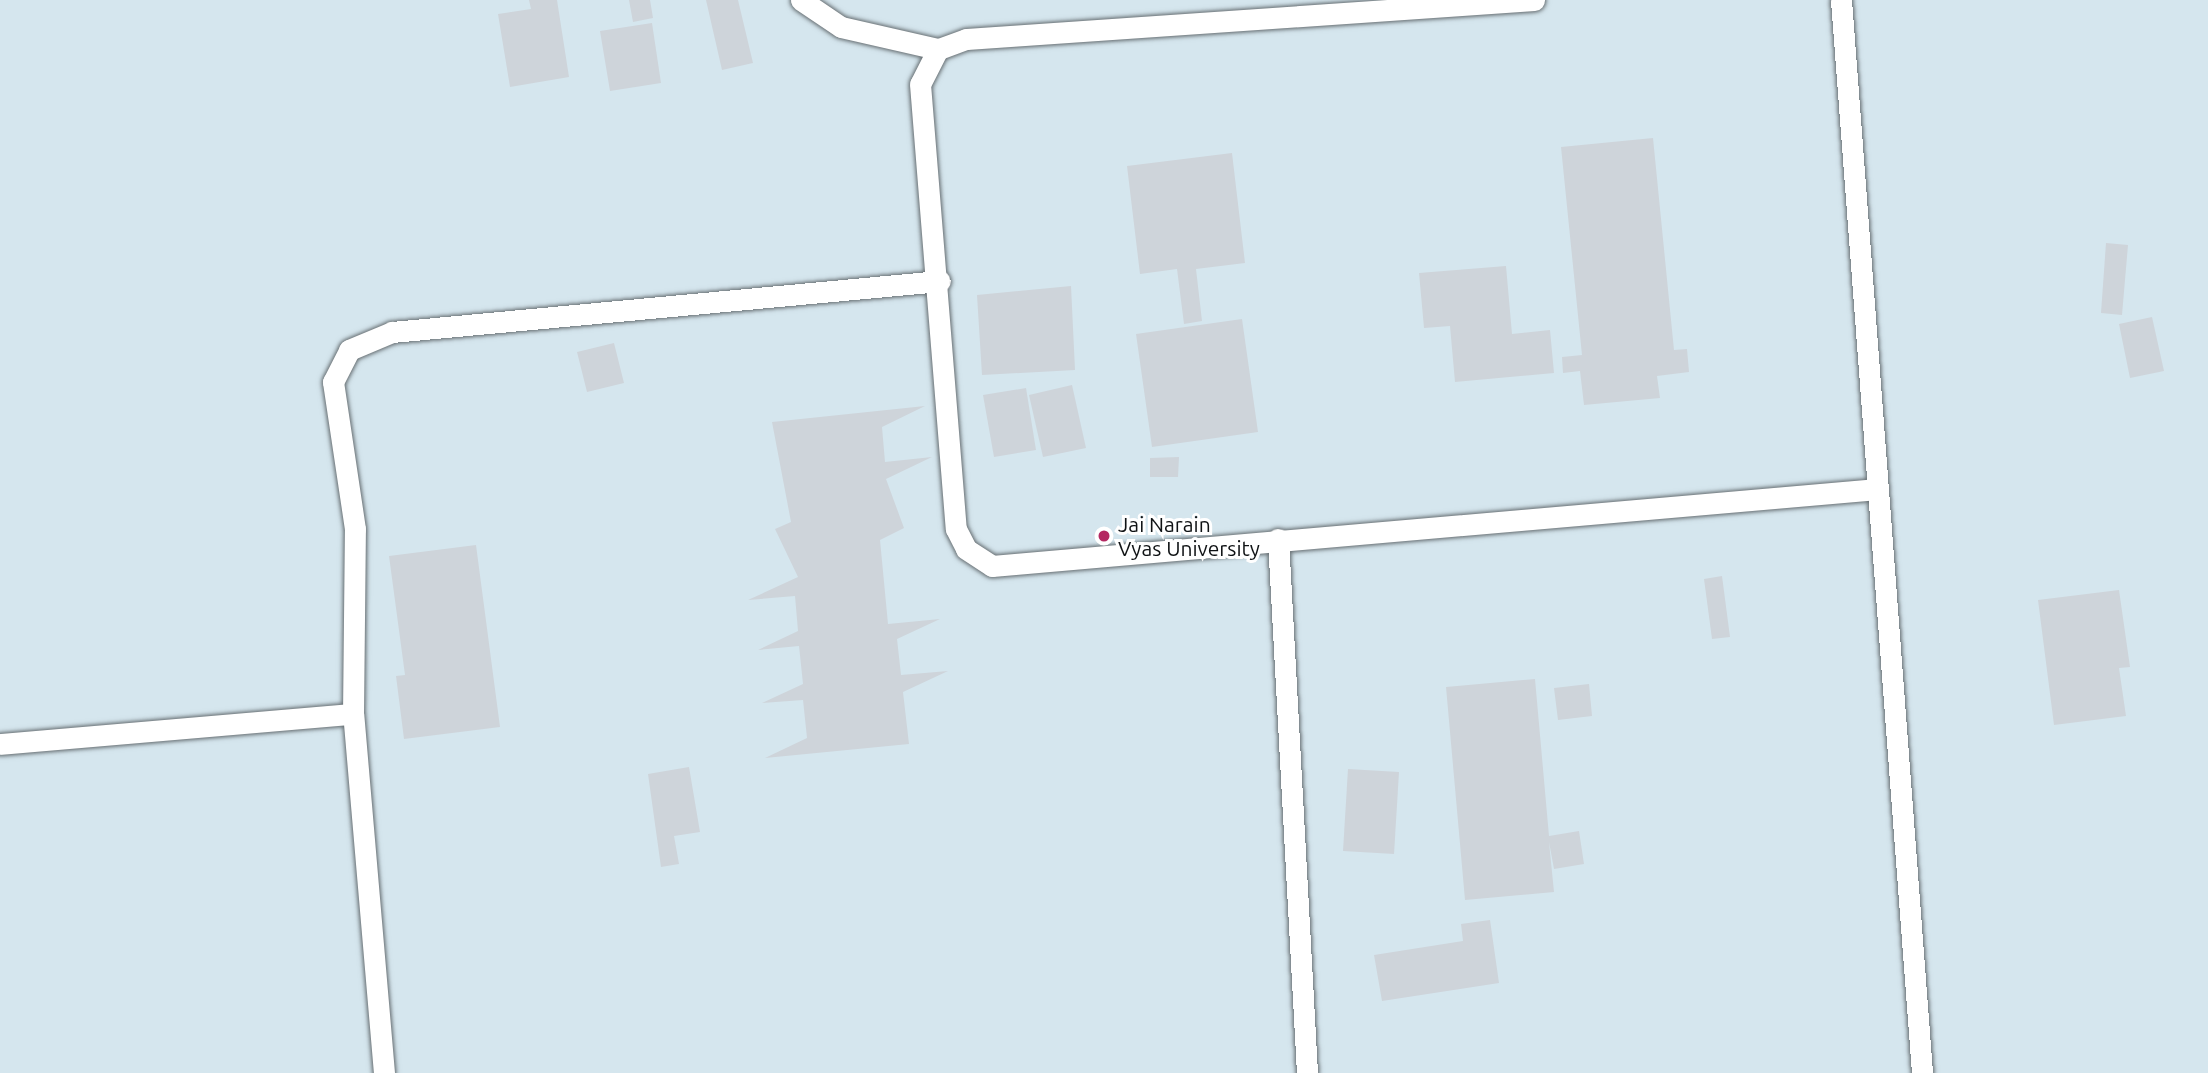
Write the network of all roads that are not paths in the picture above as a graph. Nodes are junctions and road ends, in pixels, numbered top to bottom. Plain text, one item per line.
1 (801, 0) edge
2 (1534, 0) edge
3 (1841, 0) edge
4 (938, 49) junction
5 (940, 281) junction
6 (1878, 489) junction
7 (1278, 539) junction
8 (353, 713) junction
9 (0, 744) edge
10 (384, 1073) edge
11 (1307, 1073) edge
12 (1922, 1073) edge

1 - 4 lane
2 - 4 lane
3 - 6 lane
4 - 5 lane
5 - 7 lane
5 - 8 lane
6 - 7 lane
6 - 12 lane
7 - 11 lane
8 - 9 lane
8 - 10 lane

